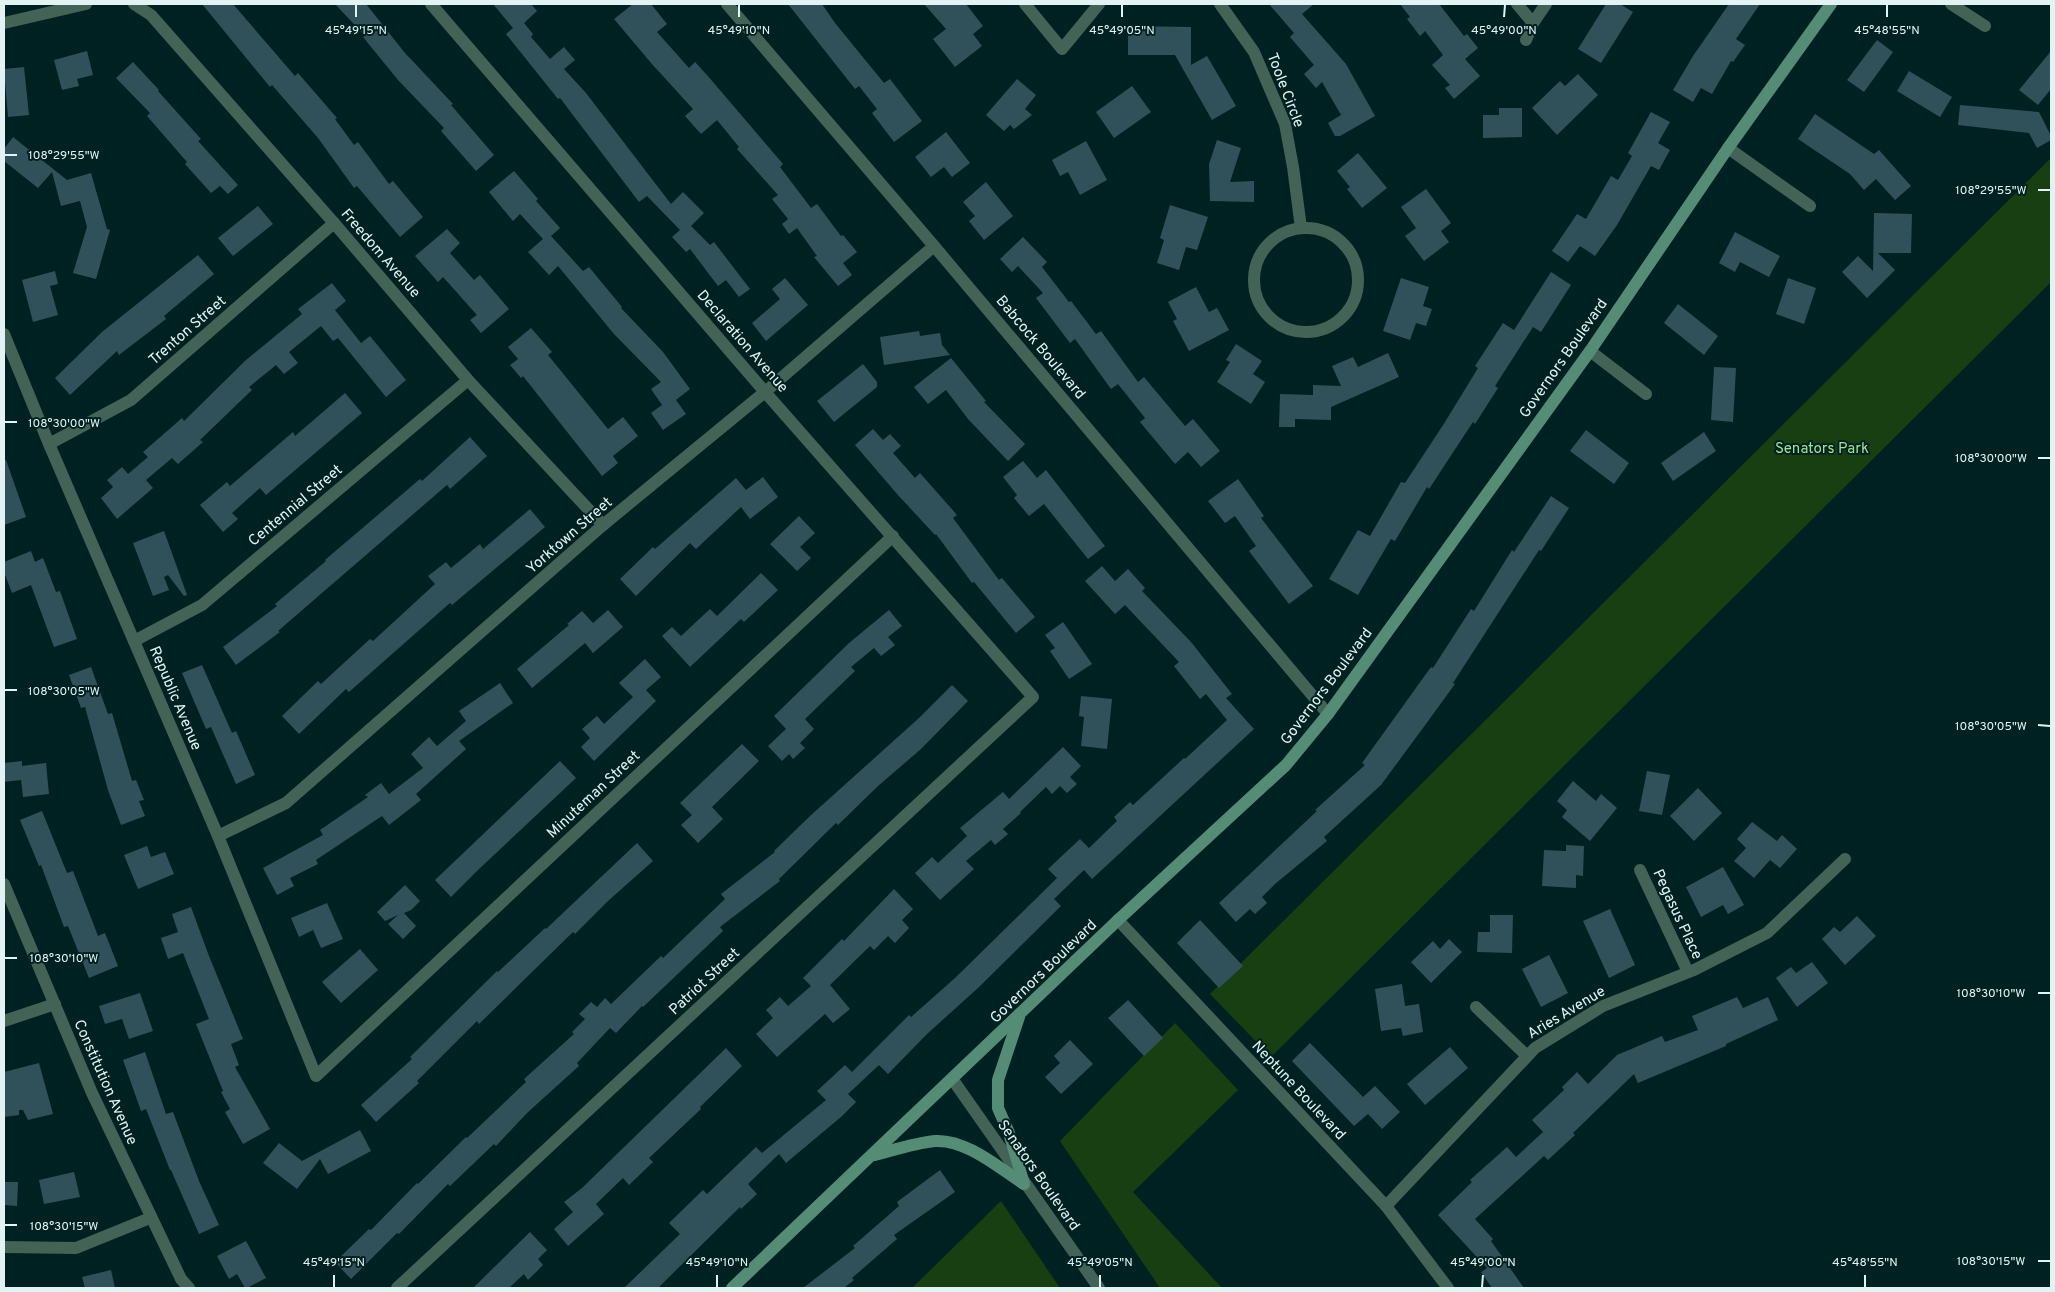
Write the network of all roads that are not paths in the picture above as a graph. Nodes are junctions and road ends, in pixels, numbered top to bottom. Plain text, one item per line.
1 (86, 4) edge
2 (134, 4) edge
3 (431, 4) edge
4 (727, 4) edge
5 (1025, 4) edge
6 (1099, 4) edge
7 (1220, 4) edge
8 (1517, 4) edge
9 (1546, 4) edge
10 (1831, 4) edge
11 (1951, 4) edge
12 (4, 23) edge
13 (1533, 23) junction
14 (1985, 26) dead end
15 (1526, 40) dead end
16 (1728, 148) junction
17 (1810, 206) dead end
18 (334, 223) junction
19 (1301, 228) junction
20 (934, 246) junction
21 (4, 334) edge
22 (1590, 351) junction
23 (468, 380) junction
24 (765, 392) junction
25 (1646, 394) dead end
26 (49, 444) junction
27 (603, 525) junction
28 (892, 536) junction
29 (134, 642) junction
30 (1032, 697) joint
31 (1328, 714) junction
32 (218, 836) junction
33 (1845, 860) dead end
34 (1640, 870) dead end
35 (4, 884) edge
36 (1118, 920) junction
37 (1688, 972) junction
38 (55, 1004) junction
39 (1476, 1007) dead end
40 (1019, 1016) junction
41 (4, 1021) edge
42 (1527, 1056) junction
43 (316, 1076) joint
44 (953, 1080) junction
45 (873, 1155) junction
46 (1024, 1184) junction
47 (1386, 1206) junction
48 (150, 1218) junction
49 (4, 1247) edge
50 (189, 1288) edge
51 (398, 1288) edge
52 (732, 1288) edge
53 (1099, 1288) edge
54 (1448, 1288) edge

1 - 12 street
2 - 18 street, Freedom Avenue
3 - 24 street, Declaration Avenue
4 - 20 street, Babcock Boulevard
5 - 6 street
7 - 19 street, Toole Circle
8 - 13 street
9 - 13 street
10 - 16 main road, Governors Boulevard
11 - 14 street
13 - 15 street
16 - 17 street
16 - 22 main road, Governors Boulevard
18 - 23 street, Freedom Avenue
18 - 26 street, Trenton Street
19 - 19 street
20 - 24 street, Yorktown Street
20 - 31 street, Babcock Boulevard
21 - 26 street, Republic Avenue
22 - 25 street
22 - 31 main road, Governors Boulevard
23 - 27 street, Freedom Avenue
23 - 29 street, Centennial Street
24 - 27 street, Yorktown Street
24 - 28 street, Declaration Avenue
26 - 29 street, Republic Avenue
27 - 32 street, Yorktown Street
28 - 30 street, Declaration Avenue
28 - 43 street, Minuteman Street
29 - 32 street, Republic Avenue
30 - 51 street, Patriot Street
31 - 36 main road, Governors Boulevard
32 - 43 street, Republic Avenue
33 - 37 street, Aries Avenue
34 - 37 street, Pegasus Place
35 - 38 street, Constitution Avenue
36 - 40 main road, Governors Boulevard
36 - 47 street, Neptune Boulevard
37 - 42 street, Aries Avenue
38 - 41 street
38 - 48 street, Constitution Avenue
39 - 42 street
40 - 44 main road, Governors Boulevard
40 - 46 main road
42 - 47 street, Aries Avenue
44 - 45 main road, Governors Boulevard
44 - 46 street, Senators Boulevard
45 - 46 main road
45 - 52 main road, Governors Boulevard
46 - 53 street, Senators Boulevard
47 - 54 street, Neptune Boulevard
48 - 49 street
48 - 50 street, Constitution Avenue

